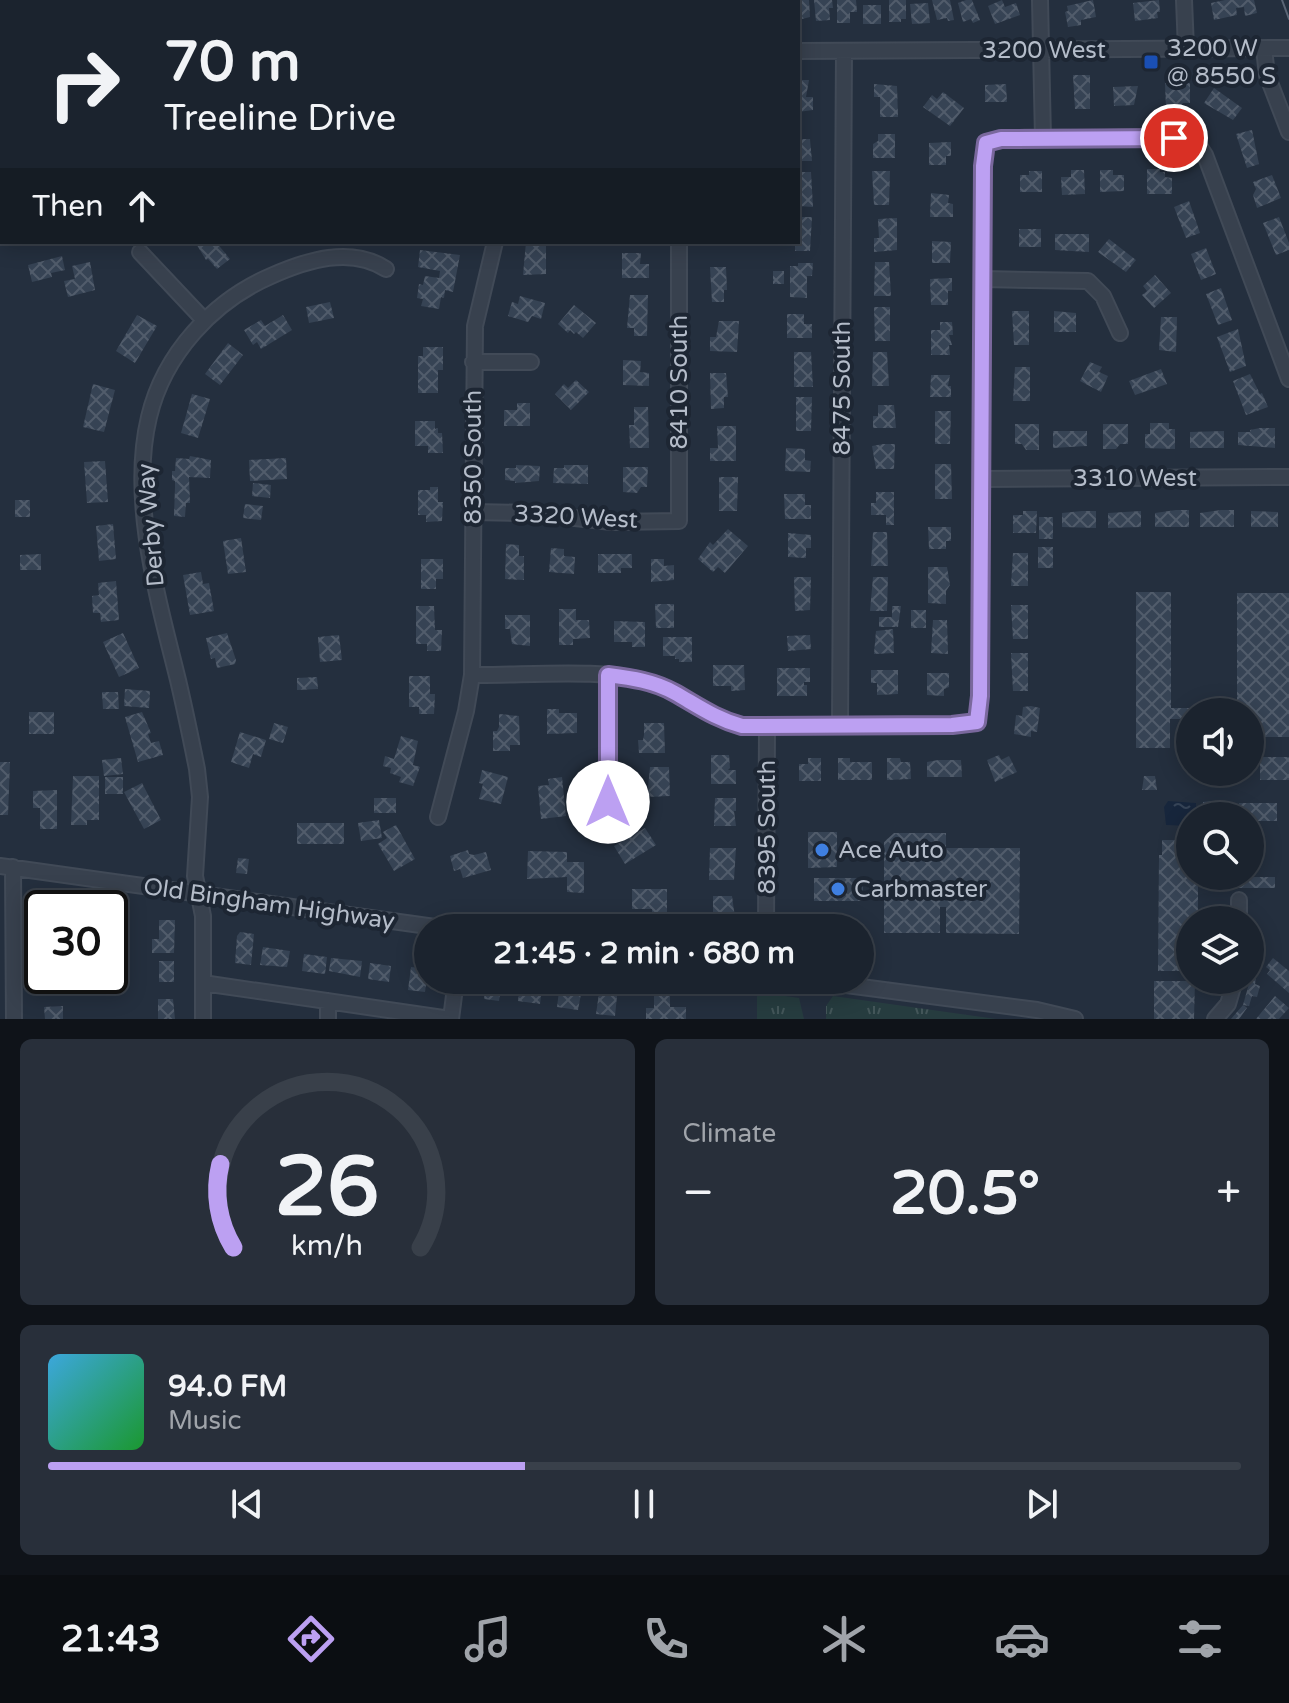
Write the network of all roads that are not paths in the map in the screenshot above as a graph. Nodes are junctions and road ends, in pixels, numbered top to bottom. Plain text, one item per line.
1 (1040, 0) edge
2 (1184, 0) edge
3 (1289, 48) edge
4 (1186, 49) junction
5 (1264, 49) junction
6 (1042, 50) junction
7 (800, 51) edge
8 (844, 51) junction
9 (1289, 132) edge
10 (1043, 138) junction
11 (494, 244) edge
12 (679, 244) edge
13 (140, 252) dead end
14 (386, 269) dead end
15 (983, 279) junction
16 (204, 320) junction
17 (1120, 333) dead end
18 (473, 362) junction
19 (531, 362) dead end
20 (1289, 379) edge
21 (1289, 477) edge
22 (981, 479) junction
23 (473, 512) junction
24 (679, 521) joint
25 (472, 675) junction
26 (608, 675) junction
27 (840, 726) junction
28 (767, 727) junction
29 (608, 802) dead end
30 (438, 817) dead end
31 (7, 866) edge
32 (199, 894) junction
33 (1239, 900) dead end
34 (1239, 906) edge
35 (766, 914) edge
36 (414, 924) edge
37 (203, 983) junction
38 (874, 989) edge
39 (454, 994) edge
40 (1231, 994) edge
41 (328, 1001) junction
42 (14, 1019) edge
43 (203, 1019) edge
44 (328, 1019) edge
45 (450, 1019) edge
46 (1075, 1019) edge
47 (1215, 1019) edge

1 - 6 street
2 - 4 street
3 - 5 street, 3200 West
4 - 5 street, 3200 West
4 - 6 street, 3200 West
5 - 9 street
6 - 8 street, 3200 West
6 - 10 street
7 - 8 street, 3200 West
8 - 27 street, 8475 South
10 - 15 street
10 - 20 street
11 - 18 street, 8350 South
12 - 24 street, 8410 South
13 - 16 street
14 - 16 street, Derby Way
15 - 17 street
15 - 22 street
16 - 32 street, Derby Way
18 - 19 street
18 - 23 street, 8350 South
21 - 22 street, 3310 West
22 - 27 street
23 - 24 street, 3320 West
23 - 25 street, 8350 South
25 - 26 street
25 - 30 street, 8350 South
26 - 28 street
26 - 29 street
27 - 28 street
28 - 35 street, 8395 South
31 - 32 street, Old Bingham Highway
31 - 42 street
32 - 36 street, Old Bingham Highway
32 - 37 street, Derby Way
33 - 34 street
37 - 41 street
37 - 43 street, Derby Way
38 - 46 street
39 - 45 street
40 - 47 street
41 - 44 street
41 - 45 street

